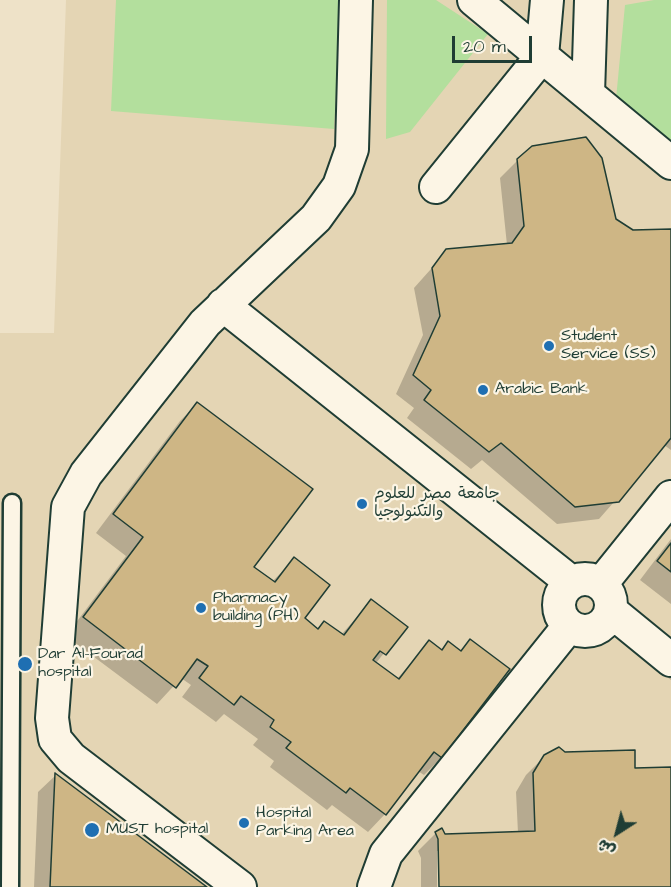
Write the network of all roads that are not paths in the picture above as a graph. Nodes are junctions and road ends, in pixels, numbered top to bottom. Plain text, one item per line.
1 (356, 0) edge
2 (474, 0) edge
3 (547, 0) edge
4 (591, 0) edge
5 (542, 56) junction
6 (588, 94) junction
7 (671, 163) edge
8 (436, 187) dead end
9 (223, 305) junction
10 (671, 497) edge
11 (12, 502) dead end
12 (594, 592) junction
13 (569, 626) junction
14 (671, 660) edge
15 (5, 685) edge
16 (9, 887) edge
17 (240, 887) edge
18 (374, 887) edge

1 - 9 street
2 - 5 street
3 - 5 street
4 - 6 street
5 - 6 street
5 - 8 street
6 - 7 street
9 - 12 street
9 - 17 street
10 - 12 street
11 - 15 lane
12 - 13 street
12 - 13 street
12 - 14 street
13 - 18 street
15 - 16 lane

